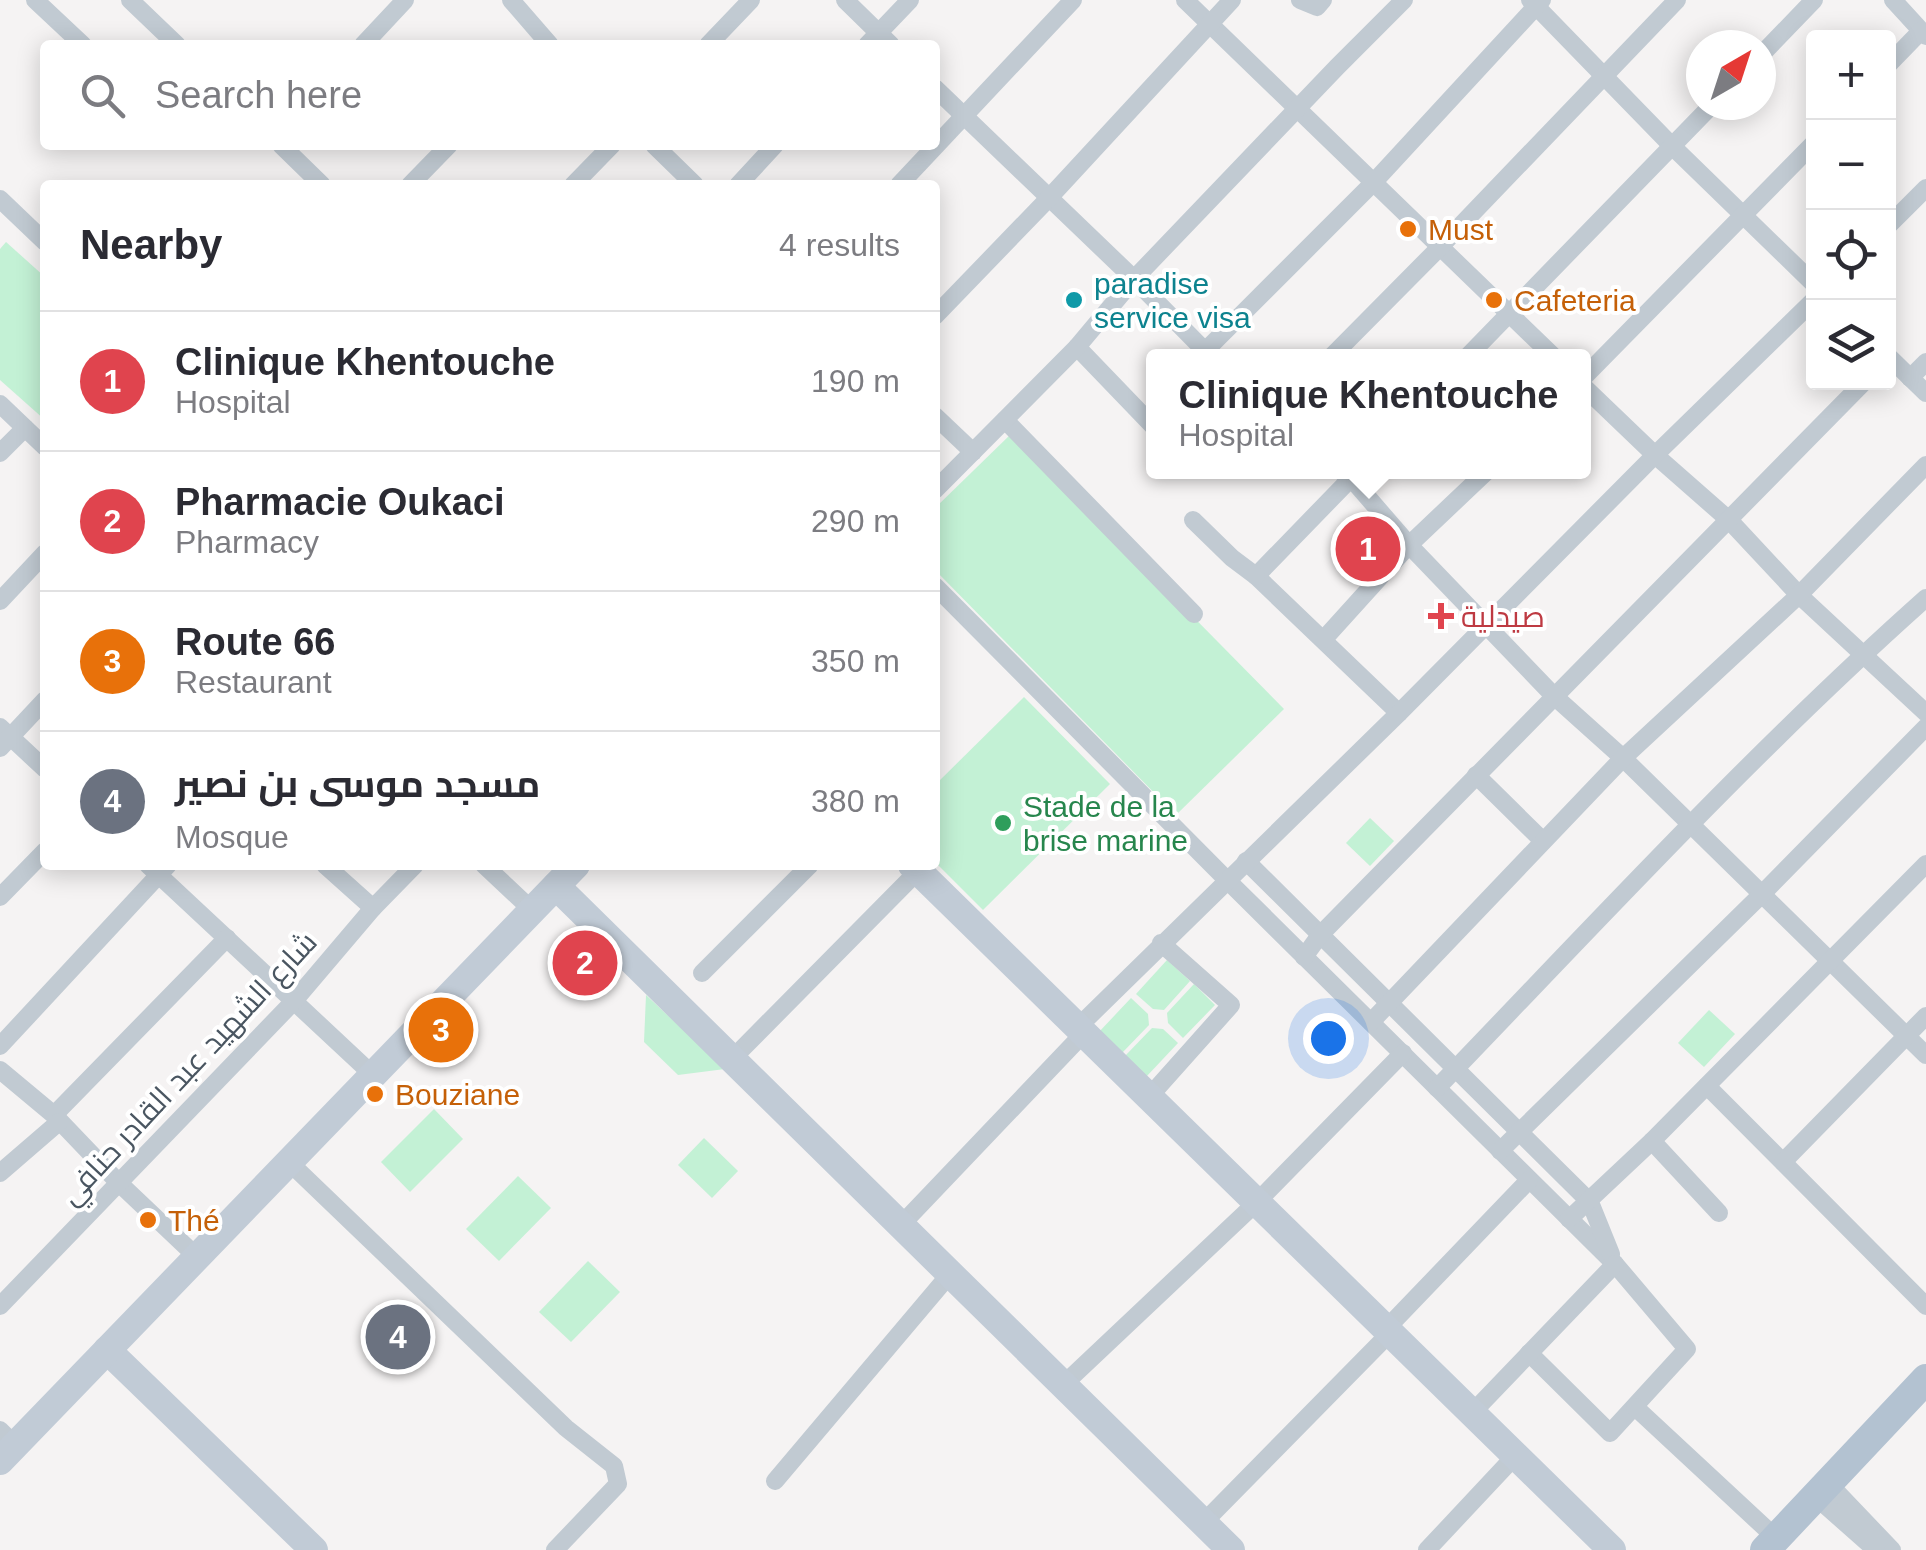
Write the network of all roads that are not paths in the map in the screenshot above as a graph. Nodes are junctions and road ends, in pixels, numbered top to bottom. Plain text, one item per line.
1 (35, 0) edge
2 (130, 0) edge
3 (405, 0) edge
4 (511, 0) edge
5 (751, 0) edge
6 (845, 0) edge
7 (910, 0) edge
8 (1073, 0) edge
9 (1185, 0) edge
10 (1232, 0) edge
11 (1300, 0) edge
12 (1323, 0) edge
13 (1404, 0) edge
14 (1677, 0) edge
15 (1814, 0) edge
16 (1892, 0) edge
17 (1536, 2) edge
18 (1209, 24) junction
19 (1924, 34) edge
20 (1776, 39) edge
21 (78, 40) edge
22 (167, 40) edge
23 (368, 40) edge
24 (545, 40) edge
25 (713, 40) edge
26 (878, 40) edge
27 (880, 40) edge
28 (1896, 58) edge
29 (1604, 75) junction
30 (940, 93) edge
31 (1298, 108) junction
32 (964, 116) junction
33 (1697, 120) edge
34 (940, 141) edge
35 (1672, 146) junction
36 (286, 150) edge
37 (445, 150) edge
38 (607, 150) edge
39 (659, 150) edge
40 (770, 150) edge
41 (932, 150) edge
42 (1806, 151) edge
43 (317, 180) edge
44 (415, 180) edge
45 (578, 180) edge
46 (691, 180) edge
47 (743, 180) edge
48 (904, 180) edge
49 (1374, 182) junction
50 (1926, 188) edge
51 (0, 199) edge
52 (1048, 199) junction
53 (1744, 216) junction
54 (1896, 218) edge
55 (40, 237) edge
56 (1440, 247) junction
57 (1806, 276) edge
58 (1134, 279) junction
59 (1806, 308) edge
60 (940, 311) edge
61 (1508, 314) junction
62 (1077, 347) junction
63 (1203, 349) edge
64 (1213, 349) edge
65 (1339, 349) edge
66 (1475, 349) edge
67 (1546, 349) edge
68 (1926, 362) edge
69 (1896, 364) edge
70 (1591, 374) edge
71 (1910, 378) junction
72 (1591, 390) edge
73 (1856, 390) edge
74 (1926, 393) edge
75 (0, 404) edge
76 (1146, 419) edge
77 (1004, 420) junction
78 (940, 421) edge
79 (25, 428) junction
80 (40, 442) edge
81 (973, 452) junction
82 (0, 453) edge
83 (1654, 455) junction
84 (1926, 465) edge
85 (1345, 479) edge
86 (1354, 479) edge
87 (1479, 479) edge
88 (940, 485) edge
89 (1193, 520) dead end
90 (1728, 520) junction
91 (1410, 546) junction
92 (40, 559) edge
93 (1256, 576) junction
94 (940, 591) edge
95 (1799, 595) junction
96 (1926, 598) edge
97 (0, 601) edge
98 (1194, 614) dead end
99 (1486, 626) junction
100 (1324, 639) junction
101 (1862, 654) junction
102 (1554, 696) junction
103 (40, 704) edge
104 (1398, 712) junction
105 (1926, 712) edge
106 (1926, 727) edge
107 (3, 737) edge
108 (1623, 758) junction
109 (40, 765) edge
110 (1476, 775) junction
111 (1690, 826) junction
112 (1543, 842) junction
113 (40, 856) edge
114 (1246, 861) junction
115 (1926, 864) edge
116 (156, 870) edge
117 (160, 870) edge
118 (331, 870) edge
119 (410, 870) edge
120 (489, 870) edge
121 (571, 870) edge
122 (805, 870) edge
123 (913, 870) edge
124 (917, 870) edge
125 (1227, 880) junction
126 (556, 886) junction
127 (1760, 895) junction
128 (0, 897) edge
129 (373, 908) junction
130 (532, 910) junction
131 (1320, 935) junction
132 (226, 938) junction
133 (1161, 943) junction
134 (1304, 957) junction
135 (1831, 962) junction
136 (702, 973) dead end
137 (294, 1001) junction
138 (1390, 1003) junction
139 (1926, 1016) edge
140 (1371, 1022) junction
141 (1081, 1030) junction
142 (1907, 1037) junction
143 (0, 1046) edge
144 (1403, 1053) junction
145 (1926, 1055) edge
146 (732, 1059) junction
147 (1455, 1068) junction
148 (0, 1070) edge
149 (374, 1075) junction
150 (1707, 1086) junction
151 (1437, 1088) junction
152 (1149, 1097) junction
153 (56, 1119) junction
154 (1520, 1132) junction
155 (1652, 1141) junction
156 (1500, 1150) junction
157 (289, 1162) junction
158 (1783, 1162) junction
159 (0, 1173) edge
160 (1529, 1180) junction
161 (119, 1183) junction
162 (1256, 1202) junction
163 (1590, 1202) junction
164 (1719, 1213) dead end
165 (1569, 1219) junction
166 (901, 1226) junction
167 (197, 1257) junction
168 (1616, 1264) junction
169 (950, 1274) junction
170 (0, 1306) edge
171 (1926, 1306) edge
172 (1388, 1331) junction
173 (1529, 1352) junction
174 (102, 1355) junction
175 (1926, 1379) edge
176 (1063, 1384) junction
177 (1635, 1406) junction
178 (1472, 1413) junction
179 (5, 1445) edge
180 (1516, 1456) junction
181 (775, 1481) dead end
182 (1823, 1490) junction
183 (1203, 1523) junction
184 (1771, 1544) edge
185 (288, 1550) edge
186 (314, 1550) edge
187 (556, 1550) edge
188 (1231, 1550) edge
189 (1427, 1550) edge
190 (1612, 1550) edge
191 (1876, 1550) edge
192 (1892, 1550) edge

1 - 21 street
2 - 22 street
3 - 23 street
4 - 24 street
5 - 25 street
6 - 26 street
7 - 27 street
8 - 32 street
9 - 18 street
10 - 18 street
11 - 12 street
13 - 31 street
14 - 29 street
15 - 20 street
16 - 19 street
17 - 29 street
17 - 49 street
18 - 31 street
18 - 52 street
19 - 28 street
29 - 35 street
29 - 56 street
30 - 32 street
31 - 49 street
31 - 58 street
32 - 34 street
32 - 52 street
33 - 35 street
35 - 53 street
35 - 61 street
36 - 43 street
37 - 44 street
38 - 45 street
39 - 46 street
40 - 47 street
41 - 48 street
42 - 53 street
49 - 56 street
49 - 64 street
50 - 54 street
51 - 55 street
52 - 58 street
52 - 60 street
53 - 57 street
53 - 70 street
56 - 61 street
56 - 65 street
58 - 62 street
58 - 63 street
59 - 83 street
61 - 66 street
61 - 67 street
62 - 76 street
62 - 77 street
68 - 71 street
69 - 71 street
71 - 74 street
72 - 83 street
73 - 90 street
75 - 79 street
77 - 81 street
77 - 98 street
78 - 81 street
79 - 80 street
79 - 82 street
81 - 88 street
83 - 90 street
83 - 99 street
84 - 95 street
85 - 93 street
86 - 91 street
87 - 91 street
89 - 93 street
90 - 95 street
90 - 102 street
91 - 99 street
91 - 100 street
92 - 97 street
93 - 100 street
94 - 125 street
95 - 101 street
95 - 108 street
96 - 101 street
99 - 102 street
99 - 104 street
100 - 104 street
101 - 105 street
101 - 111 street
102 - 108 street
102 - 110 street
103 - 107 street
104 - 114 street
106 - 127 street
107 - 109 street
108 - 111 street
108 - 112 street
110 - 112 street
110 - 131 street
111 - 127 street
111 - 147 street
112 - 138 street
113 - 128 street
114 - 125 street
114 - 131 street
115 - 135 street
116 - 143 street
117 - 132 street
118 - 129 street
119 - 129 street, شارع الشهيد عبد القادر حنافي
120 - 130 street
121 - 126 main road
122 - 136 street
123 - 146 street
124 - 141 main road
125 - 133 street
125 - 134 street
126 - 130 main road
126 - 146 main road
127 - 135 street
127 - 154 street
129 - 137 street, شارع الشهيد عبد القادر حنافي
130 - 149 main road
131 - 134 street
131 - 138 street
132 - 137 street
132 - 153 street
133 - 141 street
133 - 152 street
134 - 140 street
135 - 142 street
135 - 150 street
137 - 149 street
137 - 161 street, شارع الشهيد عبد القادر حنافي
138 - 140 street
138 - 147 street
139 - 142 street
140 - 144 street
141 - 152 main road
141 - 166 street
142 - 145 street
142 - 158 street
144 - 151 street
144 - 162 street
146 - 166 main road
147 - 151 street
147 - 154 street
148 - 153 street
149 - 157 main road
150 - 155 street
150 - 158 street
151 - 156 street
152 - 162 main road
153 - 159 street
153 - 161 street
154 - 156 street
154 - 163 street
155 - 163 street
155 - 164 street
156 - 160 street
157 - 167 main road
157 - 187 street
158 - 171 street
160 - 165 street
160 - 172 street
161 - 167 street
161 - 170 street, شارع الشهيد عبد القادر حنافي
162 - 172 main road
162 - 176 street
163 - 165 street
163 - 168 street
165 - 168 street
166 - 169 main road
167 - 174 main road
168 - 173 street
168 - 177 street
169 - 176 main road
169 - 181 street
172 - 178 main road
172 - 183 street
173 - 177 street
173 - 178 street
174 - 179 main road
174 - 185 main road
174 - 186 main road
175 - 182 main road
176 - 183 main road
177 - 184 street
178 - 180 main road
180 - 189 street
180 - 190 main road
182 - 184 main road
182 - 191 street
182 - 192 street
183 - 188 main road

